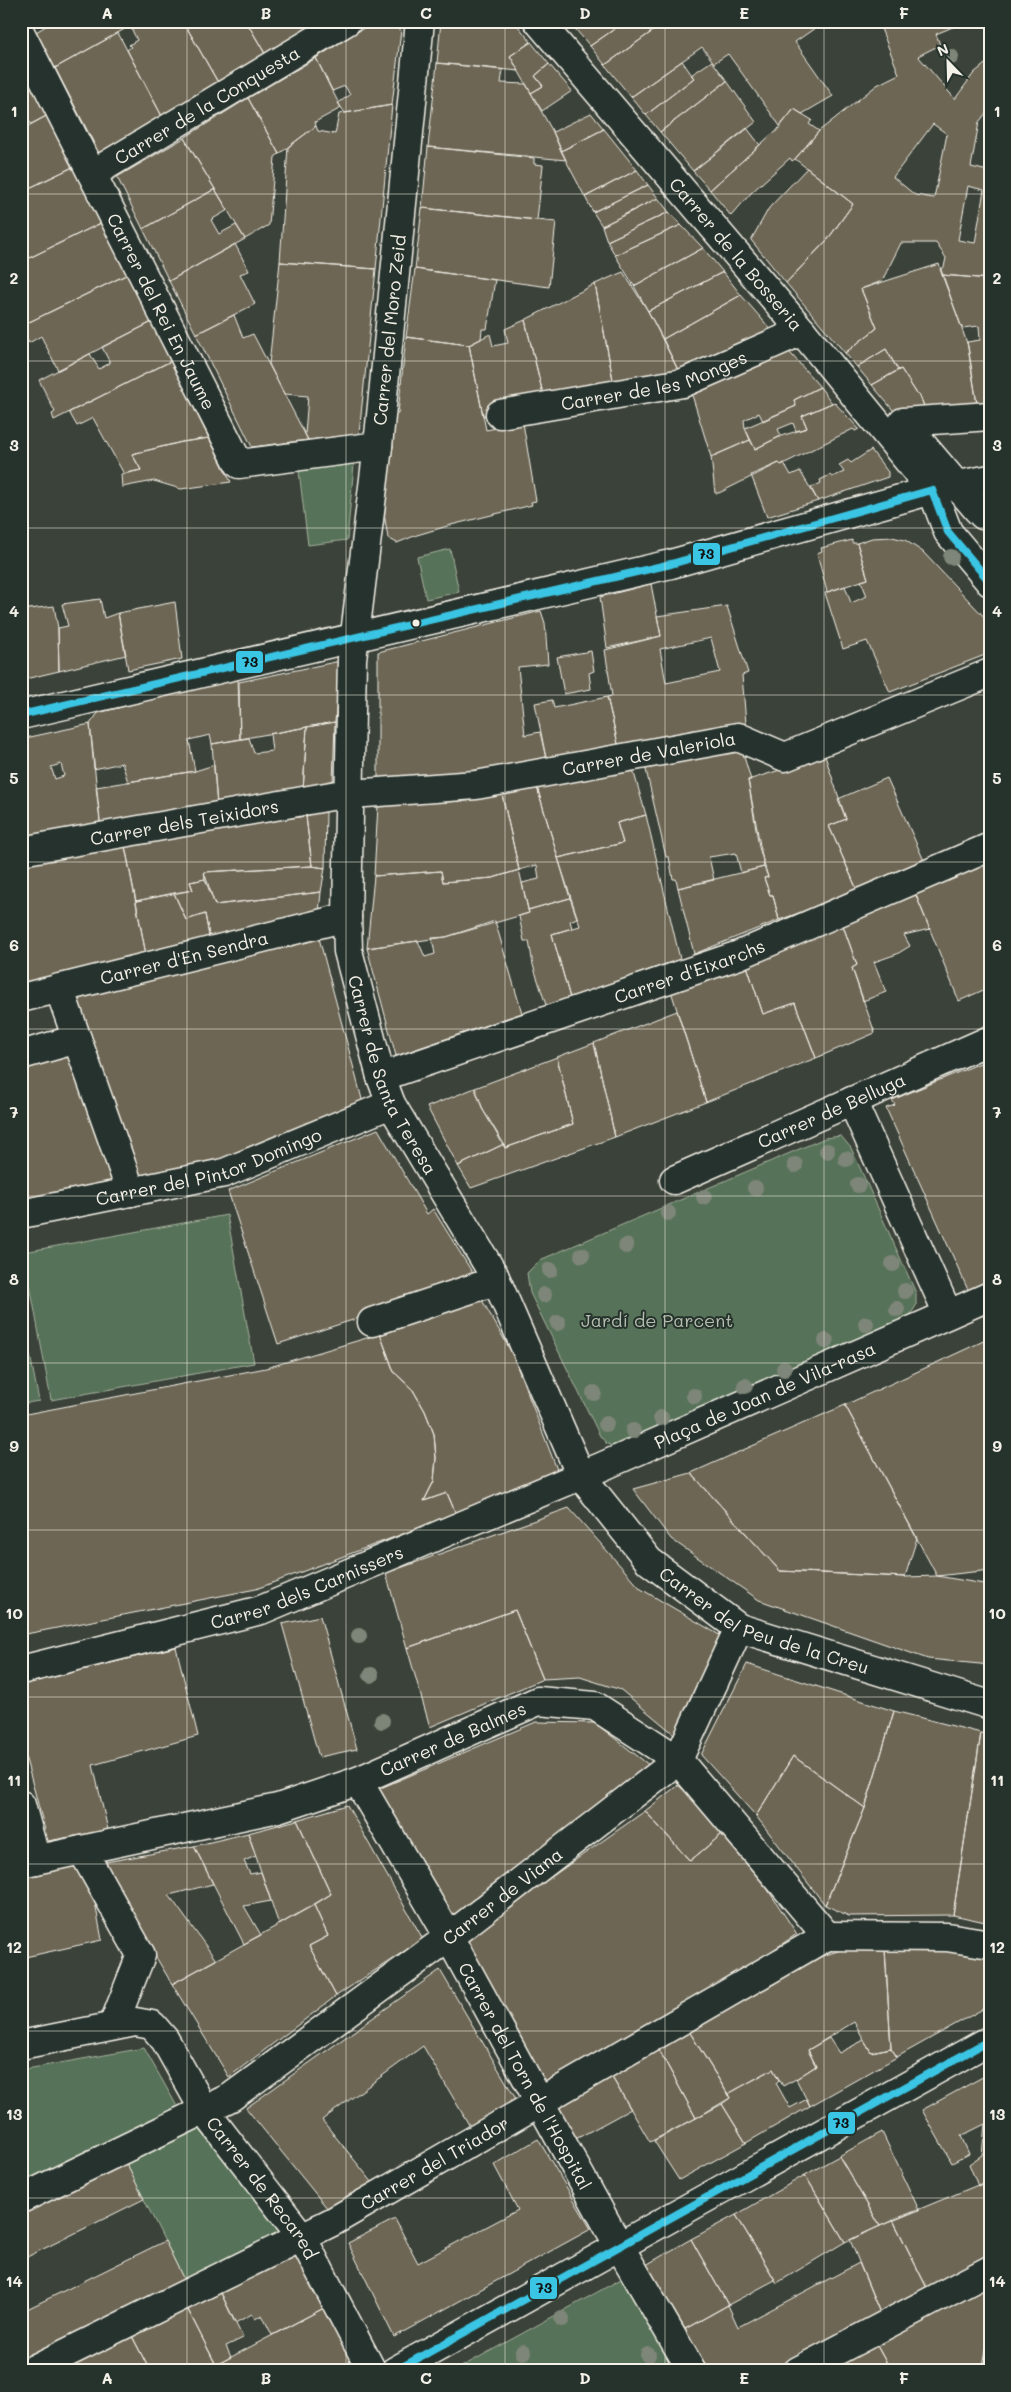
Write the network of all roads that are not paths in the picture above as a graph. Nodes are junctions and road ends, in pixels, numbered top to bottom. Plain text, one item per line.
1 (348, 21) edge
2 (420, 21) edge
3 (538, 21) edge
4 (21, 34) edge
5 (92, 174) junction
6 (802, 331) junction
7 (500, 414) dead end
8 (990, 416) edge
9 (378, 446) junction
10 (990, 479) edge
11 (945, 488) junction
12 (990, 507) edge
13 (990, 582) edge
14 (353, 639) junction
15 (990, 673) edge
16 (21, 715) edge
17 (348, 794) junction
18 (990, 847) edge
19 (21, 851) edge
20 (347, 917) junction
21 (59, 988) junction
22 (21, 998) edge
23 (77, 1039) junction
24 (990, 1040) edge
25 (21, 1055) edge
26 (381, 1077) junction
27 (852, 1101) junction
28 (391, 1104) junction
29 (674, 1180) dead end
30 (131, 1192) junction
31 (21, 1214) edge
32 (494, 1275) junction
33 (990, 1296) edge
34 (948, 1314) junction
35 (372, 1322) dead end
36 (581, 1476) junction
37 (739, 1628) junction
38 (21, 1670) edge
39 (990, 1705) edge
40 (678, 1760) junction
41 (358, 1781) junction
42 (21, 1806) edge
43 (82, 1850) junction
44 (29, 1861) edge
45 (827, 1936) junction
46 (449, 1937) junction
47 (990, 1944) edge
48 (124, 2024) junction
49 (990, 2040) edge
50 (21, 2045) edge
51 (540, 2100) junction
52 (204, 2110) junction
53 (21, 2199) edge
54 (302, 2236) junction
55 (620, 2246) junction
56 (990, 2270) edge
57 (30, 2371) edge
58 (372, 2371) edge
59 (395, 2371) edge
60 (692, 2371) edge
61 (798, 2371) edge

1 - 5 street, Carrer de la Conquesta
2 - 9 street, Carrer del Moro Zeid
3 - 6 street, Carrer de la Bosseria
4 - 5 street, Carrer del Rei En Jaume
5 - 9 street, Carrer del Rei En Jaume
6 - 7 street, Carrer de les Monges
6 - 11 street, Carrer de la Bosseria
8 - 11 street
9 - 14 street, Carrer del Moro Zeid
10 - 11 street
11 - 12 street
11 - 13 street
11 - 14 street
14 - 16 street
14 - 17 street, Carrer de Santa Teresa
15 - 17 street, Carrer de Valeriola
17 - 19 street, Carrer dels Teixidors
17 - 20 street, Carrer de Santa Teresa
18 - 26 street, Carrer d'Eixarchs
20 - 21 street, Carrer d'En Sendra
20 - 26 street, Carrer de Santa Teresa
21 - 22 street, Carrer d'En Sendra
21 - 23 street
23 - 25 street
23 - 30 street
24 - 27 street, Carrer de Belluga
26 - 28 street, Carrer de Santa Teresa
27 - 29 street, Carrer de Belluga
27 - 34 street
28 - 30 street, Carrer del Pintor Domingo
28 - 32 street, Carrer de Santa Teresa
30 - 31 street, Carrer del Pintor Domingo
32 - 35 street
32 - 36 street, Carrer de Santa Teresa
33 - 34 street, Plaça de Joan de Vila-rasa
34 - 36 street, Plaça de Joan de Vila-rasa
36 - 37 street, Carrer del Peu de la Creu
36 - 38 street, Carrer dels Carnissers
37 - 39 street, Carrer del Peu de la Creu
37 - 40 street, Carrer de Viana
40 - 41 street, Carrer de Balmes
40 - 45 street, Carrer de Balmes
40 - 46 street, Carrer de Viana
41 - 43 street, Carrer de Balmes
41 - 46 street, Carrer del Torn de l'Hospital
42 - 44 street
43 - 44 street, Carrer de Balmes
43 - 48 street
45 - 47 street
45 - 51 street, Carrer del Triador
46 - 51 street, Carrer del Torn de l'Hospital
46 - 52 street, Carrer de Viana
48 - 50 street
48 - 52 street, Carrer de Recared
49 - 55 street
51 - 54 street, Carrer del Triador
51 - 55 street, Carrer del Torn de l'Hospital
52 - 53 street, Carrer de Viana
52 - 54 street, Carrer de Recared
54 - 57 street, Carrer del Triador
54 - 58 street, Carrer de Recared
55 - 59 street
55 - 60 street, Carrer del Torn de l'Hospital
56 - 61 street

